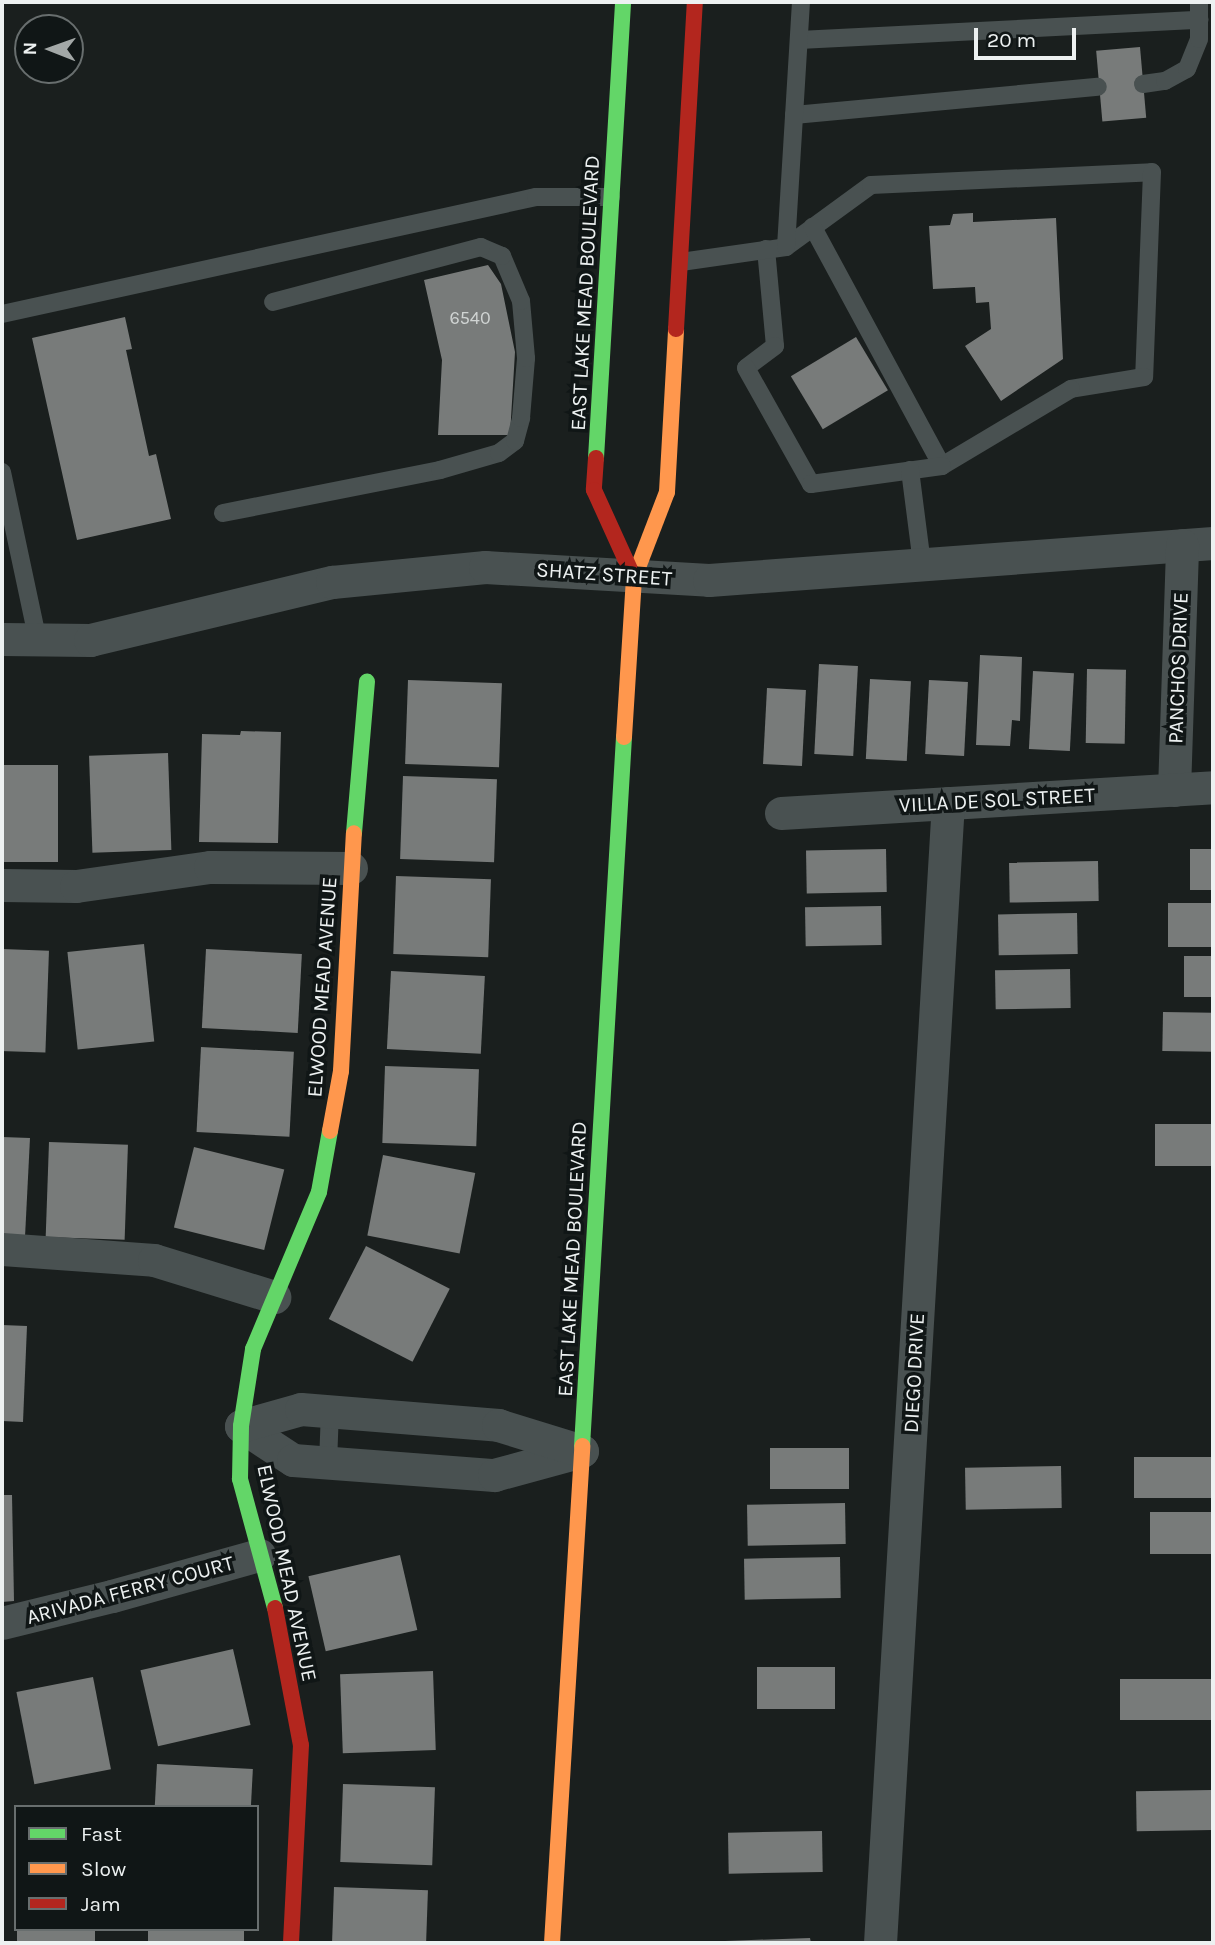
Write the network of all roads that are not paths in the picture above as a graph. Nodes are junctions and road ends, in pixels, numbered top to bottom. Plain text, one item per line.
1 (623, 2) edge
2 (695, 2) edge
3 (801, 2) edge
4 (1199, 2) edge
5 (1200, 20) junction
6 (799, 40) junction
7 (1143, 84) dead end
8 (1098, 88) dead end
9 (794, 115) junction
10 (611, 197) junction
11 (813, 227) junction
12 (786, 247) junction
13 (766, 249) junction
14 (681, 262) junction
15 (273, 303) dead end
16 (2, 314) edge
17 (942, 466) junction
18 (910, 470) junction
19 (2, 472) edge
20 (223, 513) dead end
21 (1197, 544) edge
22 (922, 564) junction
23 (634, 578) junction
24 (2, 639) edge
25 (38, 641) junction
26 (367, 682) dead end
27 (1213, 787) edge
28 (1174, 790) junction
29 (948, 803) junction
30 (781, 813) dead end
31 (351, 868) junction
32 (2, 885) edge
33 (2, 1249) edge
34 (274, 1297) junction
35 (330, 1412) junction
36 (241, 1426) junction
37 (582, 1451) junction
38 (328, 1463) junction
39 (259, 1555) junction
40 (2, 1623) edge
41 (291, 1943) edge
42 (552, 1943) edge
43 (880, 1943) edge

1 - 10 main road, EAST LAKE MEAD BOULEVARD
2 - 14 main road, EAST LAKE MEAD BOULEVARD
3 - 6 lane
4 - 5 lane
5 - 6 lane
5 - 7 lane
6 - 9 lane
8 - 9 lane
9 - 12 lane
10 - 16 lane
10 - 23 main road, EAST LAKE MEAD BOULEVARD
11 - 12 lane
11 - 17 lane
11 - 17 lane
12 - 13 lane
13 - 14 lane
13 - 18 lane
14 - 23 main road, EAST LAKE MEAD BOULEVARD
15 - 20 lane
17 - 18 lane
18 - 22 lane
19 - 25 lane
21 - 22 street, SHATZ STREET
21 - 28 street, PANCHOS DRIVE
22 - 23 street, SHATZ STREET
23 - 25 street, SHATZ STREET
23 - 37 main road, EAST LAKE MEAD BOULEVARD
24 - 25 street, SHATZ STREET
26 - 31 main road, ELWOOD MEAD AVENUE
27 - 28 street, VILLA DE SOL STREET
28 - 29 street, VILLA DE SOL STREET
29 - 30 street, VILLA DE SOL STREET
29 - 43 street, DIEGO DRIVE
31 - 32 street
31 - 34 main road, ELWOOD MEAD AVENUE
33 - 34 street
34 - 36 main road, ELWOOD MEAD AVENUE
35 - 36 street
35 - 37 street
35 - 38 lane
36 - 38 street
36 - 39 main road, ELWOOD MEAD AVENUE
37 - 38 street
37 - 42 main road, EAST LAKE MEAD BOULEVARD
39 - 40 street, ARIVADA FERRY COURT
39 - 41 main road, ELWOOD MEAD AVENUE

